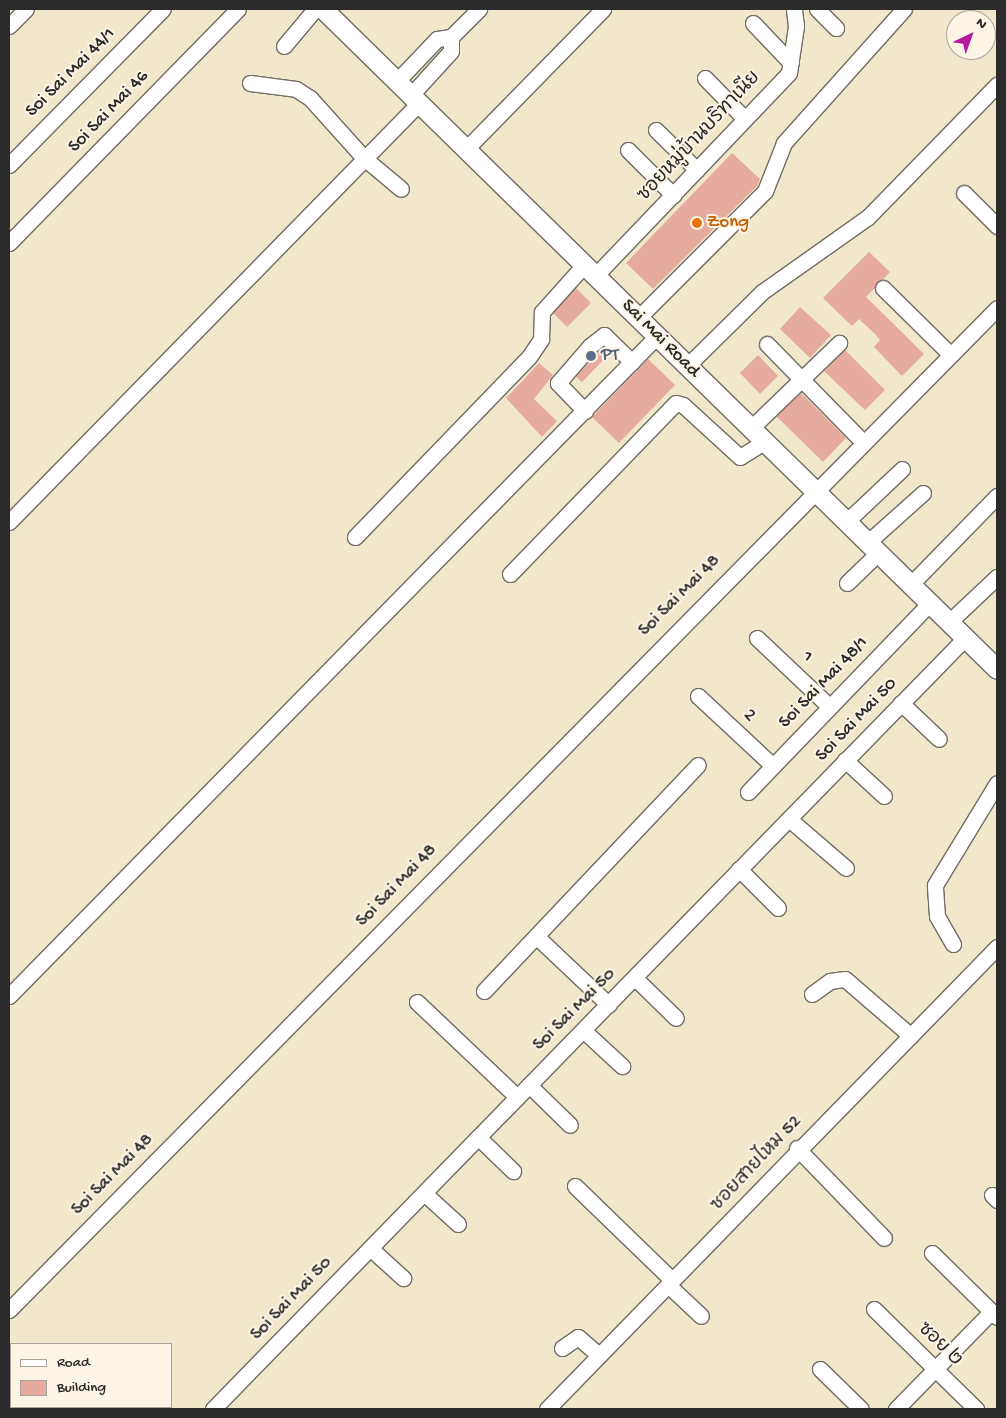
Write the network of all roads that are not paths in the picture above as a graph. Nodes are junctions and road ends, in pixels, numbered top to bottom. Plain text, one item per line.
1 (26, 9) edge
2 (163, 9) edge
3 (238, 9) edge
4 (315, 9) edge
5 (323, 9) edge
6 (479, 9) edge
7 (603, 9) edge
8 (794, 9) edge
9 (817, 9) edge
10 (904, 9) edge
11 (753, 23) dead end
12 (9, 26) edge
13 (836, 28) dead end
14 (451, 37) junction
15 (284, 46) dead end
16 (791, 63) junction
17 (705, 78) dead end
18 (397, 81) junction
19 (250, 83) dead end
20 (997, 85) edge
21 (415, 99) junction
22 (745, 119) junction
23 (656, 130) dead end
24 (466, 149) junction
25 (628, 150) dead end
26 (364, 158) junction
27 (9, 165) edge
28 (697, 170) junction
29 (401, 189) dead end
30 (964, 193) dead end
31 (673, 195) junction
32 (997, 226) edge
33 (9, 243) edge
34 (590, 270) junction
35 (883, 288) dead end
36 (997, 308) edge
37 (638, 318) junction
38 (657, 336) junction
39 (839, 343) dead end
40 (767, 344) dead end
41 (951, 355) junction
42 (632, 362) junction
43 (687, 366) junction
44 (801, 379) junction
45 (585, 411) junction
46 (757, 436) junction
47 (862, 441) junction
48 (902, 469) dead end
49 (813, 490) junction
50 (923, 493) dead end
51 (997, 496) edge
52 (9, 522) edge
53 (846, 522) junction
54 (355, 537) dead end
55 (873, 548) junction
56 (510, 574) dead end
57 (997, 578) edge
58 (847, 583) dead end
59 (911, 584) junction
60 (930, 603) junction
61 (949, 622) junction
62 (757, 638) dead end
63 (965, 638) junction
64 (997, 669) edge
65 (698, 696) dead end
66 (901, 703) junction
67 (829, 706) junction
68 (939, 739) dead end
69 (845, 760) junction
70 (698, 765) dead end
71 (772, 765) junction
72 (997, 783) edge
73 (748, 792) dead end
74 (884, 796) dead end
75 (789, 819) junction
76 (846, 868) dead end
77 (740, 869) junction
78 (778, 908) dead end
79 (536, 936) junction
80 (953, 944) dead end
81 (997, 947) edge
82 (635, 978) junction
83 (484, 991) dead end
84 (812, 994) dead end
85 (9, 996) edge
86 (417, 1002) dead end
87 (609, 1005) junction
88 (676, 1018) dead end
89 (584, 1031) junction
90 (911, 1036) junction
91 (622, 1066) dead end
92 (529, 1085) junction
93 (517, 1097) junction
94 (570, 1125) dead end
95 (478, 1137) junction
96 (797, 1148) junction
97 (513, 1171) dead end
98 (576, 1186) dead end
99 (424, 1193) junction
100 (458, 1224) dead end
101 (884, 1238) dead end
102 (370, 1248) junction
103 (932, 1253) dead end
104 (403, 1278) dead end
105 (670, 1283) junction
106 (874, 1309) dead end
107 (9, 1310) edge
108 (994, 1314) edge
109 (701, 1316) dead end
110 (562, 1348) dead end
111 (599, 1355) junction
112 (820, 1369) dead end
113 (935, 1369) junction
114 (213, 1409) edge
115 (547, 1409) edge
116 (861, 1409) edge
117 (896, 1409) edge
118 (976, 1409) edge

1 - 12 street
2 - 27 street, Soi Sai Mai 44/1
3 - 33 street, Soi Sai Mai 46
4 - 15 street
5 - 18 main road, Sai Mai Road
6 - 14 street
7 - 24 street
8 - 16 street, ซอยหมู่บ้านบริทาเนีย
9 - 13 street
10 - 37 street
11 - 16 street
14 - 18 street
14 - 21 street
16 - 22 street, ซอยหมู่บ้านบริทาเนีย
17 - 22 street
18 - 21 main road, Sai Mai Road
19 - 26 street
20 - 43 street
21 - 24 main road, Sai Mai Road
21 - 26 street
22 - 28 street, ซอยหมู่บ้านบริทาเนีย
23 - 28 street
24 - 34 main road, Sai Mai Road
25 - 31 street
26 - 29 street
26 - 52 street
28 - 31 street, ซอยหมู่บ้านบริทาเนีย
30 - 32 street
31 - 34 street, ซอยหมู่บ้านบริทาเนีย
34 - 37 main road, Sai Mai Road
34 - 54 street, ซอยหมู่บ้านบริทาเนีย
35 - 41 street
36 - 41 street, Soi Sai Mai 48
37 - 38 main road, Sai Mai Road
38 - 42 street
38 - 43 main road, Sai Mai Road
39 - 44 street
40 - 44 street
41 - 47 street, Soi Sai Mai 48
42 - 45 street
42 - 45 street
43 - 46 main road, Sai Mai Road
44 - 46 street
44 - 47 street
45 - 85 street
46 - 49 main road, Sai Mai Road
46 - 56 street
47 - 49 street, Soi Sai Mai 48
48 - 53 street
49 - 53 main road, Sai Mai Road
49 - 107 street, Soi Sai Mai 48
50 - 55 street
51 - 59 street
53 - 55 main road, Sai Mai Road
55 - 58 street
55 - 59 main road, Sai Mai Road
57 - 61 street
59 - 60 main road, Sai Mai Road
60 - 61 main road, Sai Mai Road
60 - 67 street, Soi Sai Mai 48/1
61 - 63 main road, Sai Mai Road
62 - 67 street, 1
63 - 64 main road, Sai Mai Road
63 - 66 street, Soi Sai Mai 50
65 - 71 street, 2
66 - 68 street
66 - 69 street, Soi Sai Mai 50
67 - 71 street, Soi Sai Mai 48/1
69 - 74 street
69 - 75 street, Soi Sai Mai 50
70 - 79 street
71 - 73 street, Soi Sai Mai 48/1
72 - 80 street
75 - 76 street
75 - 77 street, Soi Sai Mai 50
77 - 78 street
77 - 82 street, Soi Sai Mai 50
79 - 83 street
79 - 87 street
81 - 90 street, ซอยสายไหม 52
82 - 87 street, Soi Sai Mai 50
82 - 88 street
84 - 90 street
86 - 93 street
87 - 89 street, Soi Sai Mai 50
89 - 91 street
89 - 92 street, Soi Sai Mai 50
90 - 96 street, ซอยสายไหม 52
92 - 93 street, Soi Sai Mai 50
92 - 94 street
93 - 95 street, Soi Sai Mai 50
95 - 97 street
95 - 99 street, Soi Sai Mai 50
96 - 101 street
96 - 105 street, ซอยสายไหม 52
98 - 105 street
99 - 100 street
99 - 102 street, Soi Sai Mai 50
102 - 104 street
102 - 114 street, Soi Sai Mai 50
103 - 108 street
105 - 109 street
105 - 111 street, ซอยสายไหม 52
106 - 113 street, ซอย ๒
108 - 113 street
110 - 111 street
111 - 115 street, ซอยสายไหม 52
112 - 116 street
113 - 117 street
113 - 118 street, ซอย ๒

